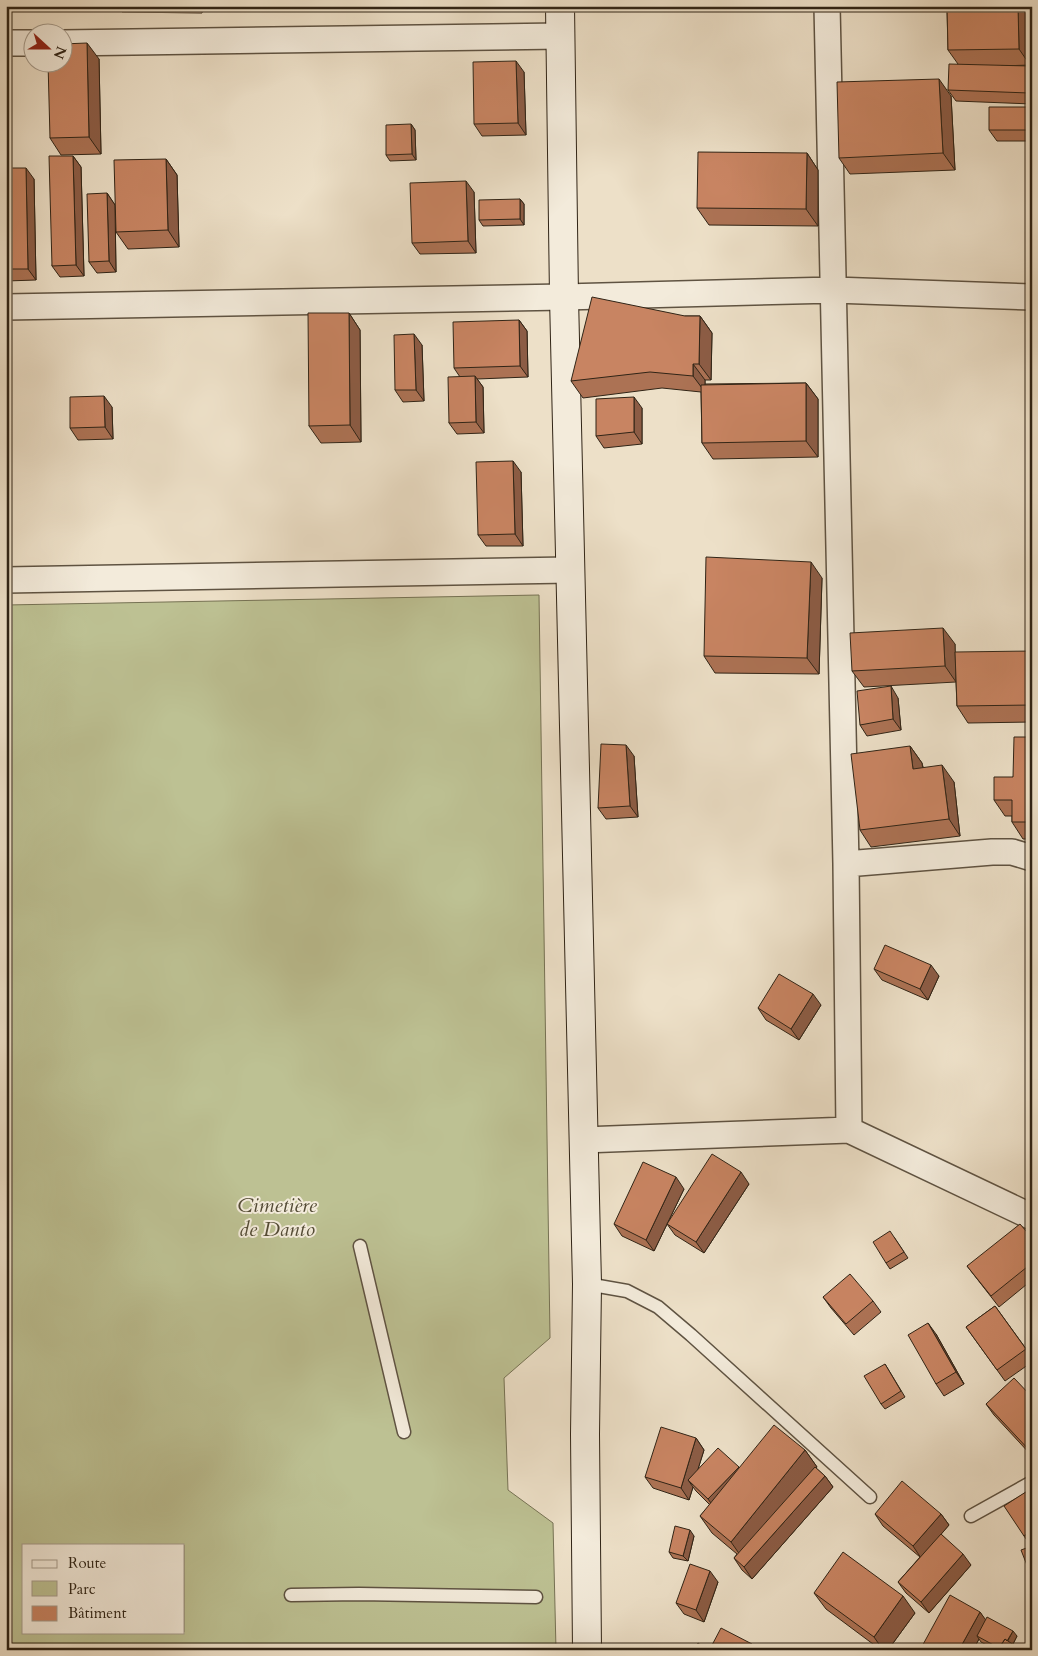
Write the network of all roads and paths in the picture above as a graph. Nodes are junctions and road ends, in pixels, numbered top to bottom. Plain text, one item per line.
1 (560, 6) edge
2 (827, 6) edge
3 (561, 36) junction
4 (72, 42) edge
5 (6, 43) edge
6 (22, 43) edge
7 (834, 290) junction
8 (564, 297) junction
9 (1032, 297) edge
10 (6, 306) edge
11 (570, 570) junction
12 (6, 580) edge
13 (1032, 858) edge
14 (846, 864) junction
15 (849, 1130) junction
16 (583, 1140) junction
17 (1032, 1217) edge
18 (360, 1246) dead end
19 (587, 1284) junction
20 (404, 1432) dead end
21 (1032, 1482) edge
22 (870, 1497) dead end
23 (971, 1516) dead end
24 (291, 1595) dead end
25 (536, 1596) dead end
26 (587, 1650) edge

1 - 3 street
2 - 7 street
3 - 4 street
3 - 8 street
5 - 6 street
7 - 8 street
7 - 9 street
7 - 14 street
8 - 10 street
8 - 11 street
11 - 12 street
11 - 16 street
13 - 14 street
14 - 15 street
15 - 16 street
15 - 17 street
16 - 19 street
18 - 20 lane
19 - 22 lane
19 - 26 street
21 - 23 lane
24 - 25 lane

